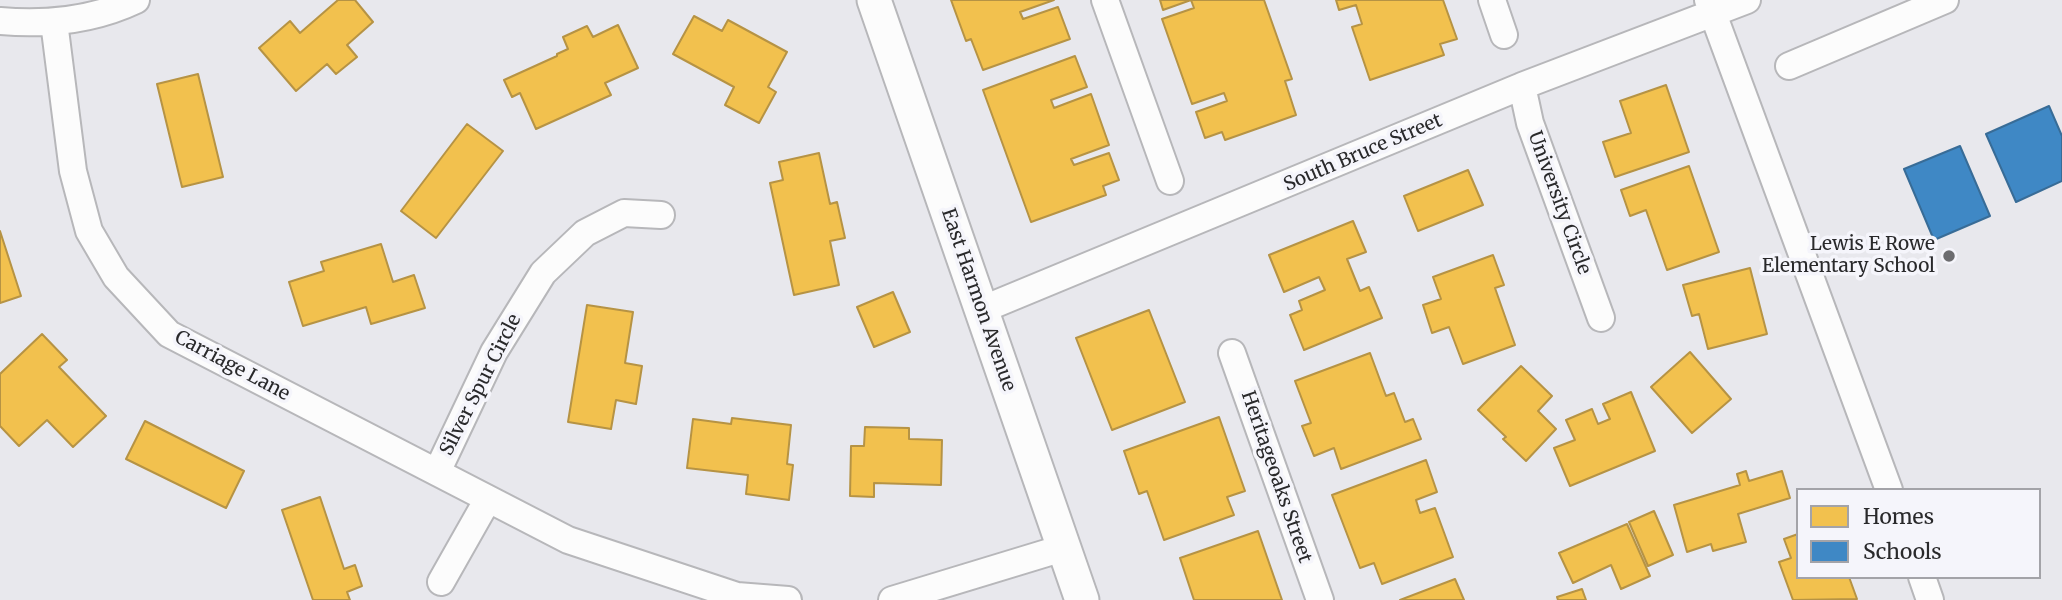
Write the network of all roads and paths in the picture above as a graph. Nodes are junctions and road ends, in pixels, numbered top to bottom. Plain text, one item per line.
1 (136, 0) edge
2 (874, 0) edge
3 (1105, 0) edge
4 (1492, 0) edge
5 (1747, 0) edge
6 (1945, 0) edge
7 (1711, 7) edge
8 (0, 21) edge
9 (54, 22) junction
10 (1504, 35) dead end
11 (1789, 66) dead end
12 (1522, 86) junction
13 (1170, 181) dead end
14 (661, 215) dead end
15 (981, 310) junction
16 (1601, 318) dead end
17 (1232, 353) dead end
18 (436, 472) junction
19 (1888, 488) edge
20 (488, 499) junction
21 (1063, 548) junction
22 (1923, 579) edge
23 (441, 582) dead end
24 (788, 600) edge
25 (892, 600) edge
26 (1082, 600) edge
27 (1320, 600) edge
28 (1930, 600) edge

1 - 9 street
2 - 15 main road, East Harmon Avenue
3 - 13 street
4 - 10 street
5 - 7 street, South Bruce Street
6 - 11 street
7 - 12 street, South Bruce Street
7 - 19 street
8 - 9 street
9 - 18 street, Carriage Lane
12 - 15 street, South Bruce Street
12 - 16 street, University Circle
14 - 18 street, Silver Spur Circle
15 - 21 main road, East Harmon Avenue
17 - 27 street, Heritageoaks Street
18 - 20 street, Carriage Lane
20 - 23 street
20 - 24 street, Carriage Lane
21 - 25 street
21 - 26 main road, East Harmon Avenue
22 - 28 street

